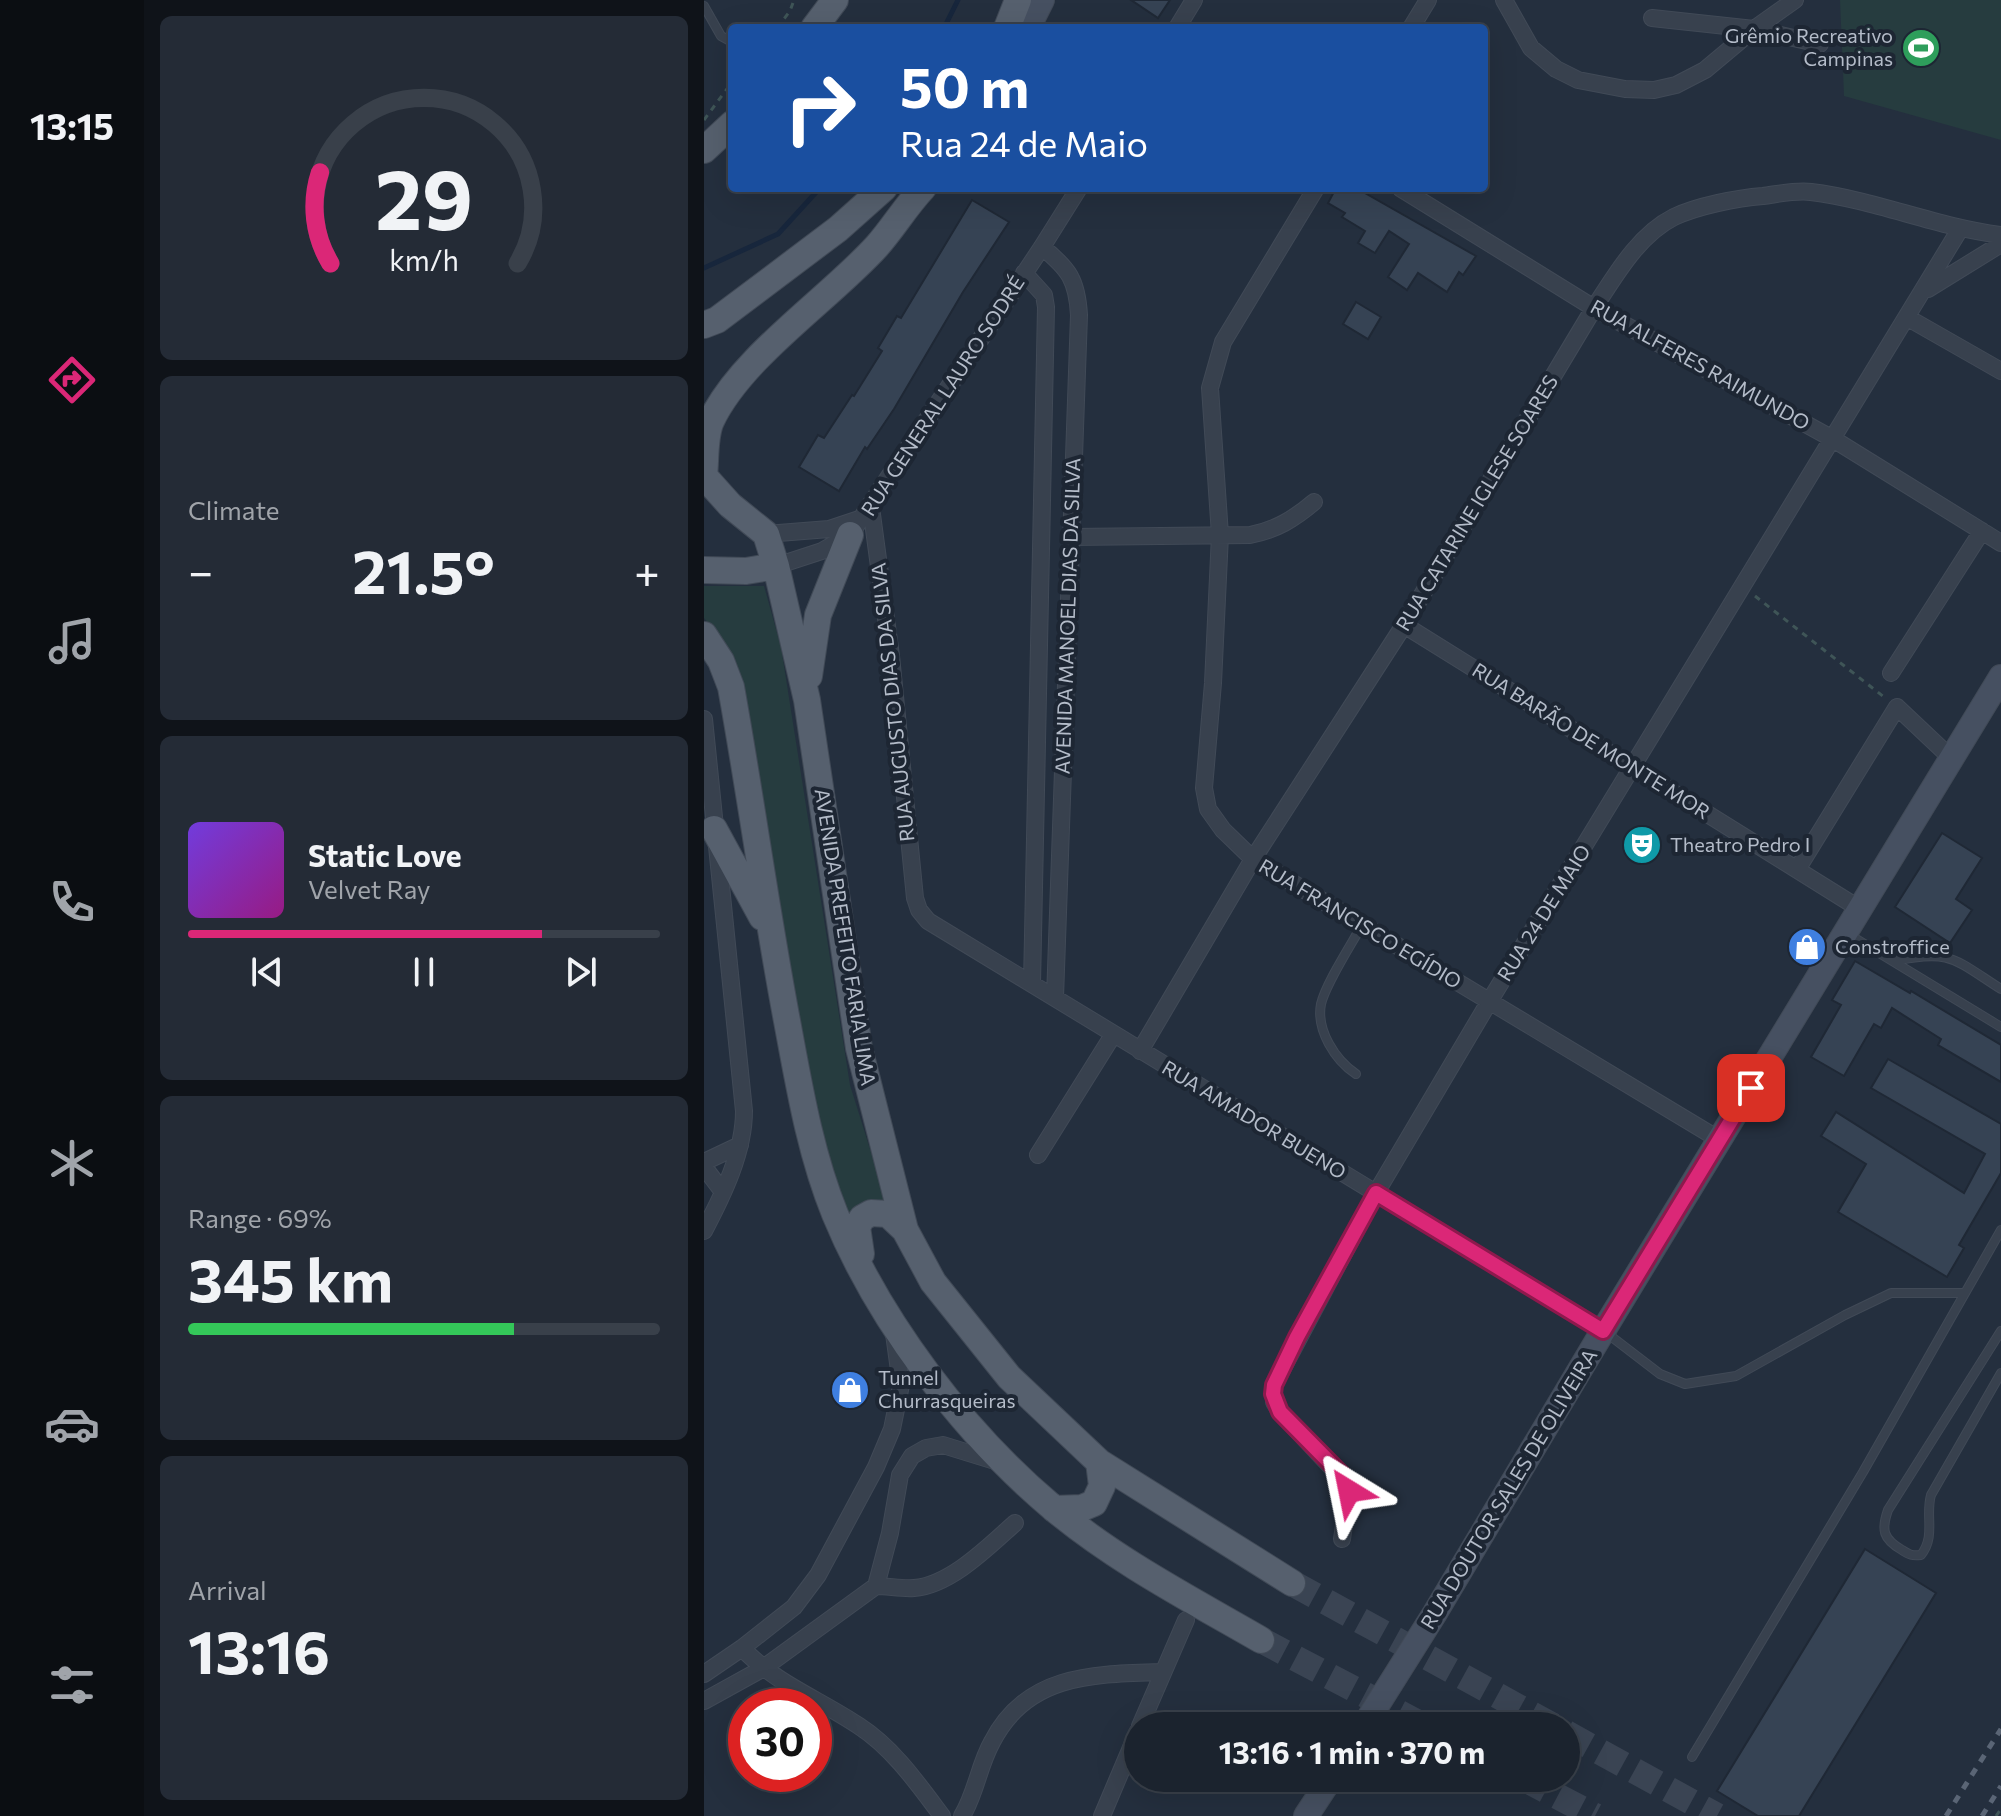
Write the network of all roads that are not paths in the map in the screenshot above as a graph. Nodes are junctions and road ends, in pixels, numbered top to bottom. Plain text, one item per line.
1 (828, 0) edge
2 (835, 0) edge
3 (1018, 0) edge
4 (1042, 0) edge
5 (1194, 0) edge
6 (1504, 0) edge
7 (1795, 0) edge
8 (1423, 2) edge
9 (704, 6) edge
10 (1652, 18) dead end
11 (815, 24) edge
12 (816, 24) edge
13 (1009, 24) edge
14 (1030, 24) edge
15 (1179, 24) edge
16 (1413, 24) edge
17 (1754, 29) junction
18 (728, 40) edge
19 (1820, 44) dead end
20 (728, 128) edge
21 (704, 150) edge
22 (880, 192) edge
23 (920, 192) edge
24 (1076, 192) edge
25 (1314, 192) edge
26 (1406, 192) edge
27 (1960, 229) junction
28 (2001, 235) edge
29 (2001, 244) edge
30 (1042, 247) junction
31 (1024, 273) junction
32 (1924, 292) junction
33 (1594, 308) junction
34 (1908, 318) junction
35 (710, 323) edge
36 (704, 346) edge
37 (2001, 371) edge
38 (1833, 439) junction
39 (704, 476) edge
40 (1314, 502) dead end
41 (861, 520) junction
42 (1982, 531) junction
43 (766, 534) junction
44 (1220, 535) junction
45 (1071, 537) junction
46 (2001, 543) edge
47 (776, 566) junction
48 (704, 570) edge
49 (1404, 625) junction
50 (704, 635) edge
51 (1891, 673) dead end
52 (2001, 677) edge
53 (807, 700) junction
54 (704, 719) edge
55 (1950, 757) junction
56 (1633, 768) junction
57 (709, 829) edge
58 (1253, 859) junction
59 (1798, 868) junction
60 (915, 898) joint
61 (1860, 909) junction
62 (1362, 925) junction
63 (1844, 932) junction
64 (771, 933) junction
65 (1893, 961) junction
66 (1056, 963) junction
67 (1031, 964) junction
68 (1032, 984) junction
69 (2001, 989) edge
70 (1055, 998) junction
71 (1489, 1002) junction
72 (2001, 1027) edge
73 (1113, 1035) junction
74 (1140, 1051) junction
75 (1356, 1074) dead end
76 (1720, 1140) junction
77 (740, 1145) junction
78 (1038, 1155) dead end
79 (704, 1164) edge
80 (723, 1192) junction
81 (1376, 1193) junction
82 (706, 1222) edge
83 (905, 1230) junction
84 (2001, 1230) edge
85 (864, 1272) junction
86 (1965, 1293) junction
87 (893, 1328) junction
88 (1603, 1331) junction
89 (2001, 1331) edge
90 (2001, 1373) edge
91 (1099, 1462) junction
92 (1004, 1463) junction
93 (1054, 1509) junction
94 (1015, 1523) dead end
95 (1342, 1539) dead end
96 (1292, 1583) tunnel mouth
97 (876, 1586) junction
98 (1186, 1620) dead end
99 (1261, 1640) tunnel mouth
100 (742, 1648) junction
101 (762, 1669) junction
102 (1163, 1672) junction
103 (704, 1674) edge
104 (704, 1701) edge
105 (1146, 1712) edge
106 (1373, 1712) edge
107 (1692, 1757) dead end
108 (1124, 1764) edge
109 (1322, 1792) edge
110 (942, 1816) edge
111 (962, 1816) edge
112 (1102, 1816) edge
113 (1306, 1816) edge

1 - 11 main road
2 - 12 main road
3 - 13 main road
4 - 14 main road
5 - 15 street
6 - 17 street
7 - 17 street
8 - 16 street
9 - 18 lane
10 - 17 street
17 - 19 street
20 - 21 main road
22 - 35 main road
23 - 39 main road
24 - 30 street, RUA GENERAL LAURO SODRÉ
25 - 44 street, RUA FRANCISCO EGÍDIO
26 - 33 street, RUA ALFERES RAIMUNDO
27 - 28 street, RUA CATARINE IGLESE SOARES
27 - 32 street, RUA 24 DE MAIO
27 - 33 street, RUA CATARINE IGLESE SOARES
29 - 32 street, RUA 24 DE MAIO
30 - 31 street, RUA GENERAL LAURO SODRÉ
30 - 45 street, AVENIDA MANOEL DIAS DA SILVA
31 - 41 street, RUA GENERAL LAURO SODRÉ
31 - 67 street, AVENIDA MANOEL DIAS DA SILVA
32 - 34 street, RUA 24 DE MAIO
33 - 38 street, RUA ALFERES RAIMUNDO
33 - 49 street, RUA CATARINE IGLESE SOARES
34 - 37 street
34 - 38 street, RUA 24 DE MAIO
35 - 36 main road
38 - 42 street, RUA ALFERES RAIMUNDO
38 - 56 street, RUA 24 DE MAIO
39 - 43 main road
40 - 44 street
41 - 43 street
41 - 47 street, RUA GENERAL LAURO SODRÉ
41 - 53 main road
41 - 60 street, RUA AUGUSTO DIAS DA SILVA
42 - 46 street, RUA ALFERES RAIMUNDO
42 - 51 street
43 - 47 main road, AVENIDA PREFEITO FARIA LIMA
44 - 45 street
44 - 58 street, RUA FRANCISCO EGÍDIO
45 - 66 street, AVENIDA MANOEL DIAS DA SILVA
47 - 48 main road
47 - 53 main road, AVENIDA PREFEITO FARIA LIMA
49 - 56 street, RUA BARÃO DE MONTE MOR
49 - 58 street, RUA CATARINE IGLESE SOARES
50 - 64 main road
52 - 55 main road, RUA DOUTOR SALES DE OLIVEIRA
53 - 83 main road, AVENIDA PREFEITO FARIA LIMA
54 - 57 street
55 - 59 street
55 - 61 main road, RUA DOUTOR SALES DE OLIVEIRA
56 - 59 street, RUA BARÃO DE MONTE MOR
56 - 71 street, RUA 24 DE MAIO
57 - 64 main road
57 - 77 street
58 - 62 street, RUA FRANCISCO EGÍDIO
58 - 74 street, RUA CATARINE IGLESE SOARES
59 - 61 street, RUA BARÃO DE MONTE MOR
60 - 68 street, RUA AMADOR BUENO
61 - 63 main road, RUA DOUTOR SALES DE OLIVEIRA
62 - 71 street, RUA FRANCISCO EGÍDIO
62 - 75 lane
63 - 65 lane
63 - 76 main road, RUA DOUTOR SALES DE OLIVEIRA
64 - 85 main road
65 - 69 lane
65 - 72 lane
66 - 67 street
66 - 70 street, AVENIDA MANOEL DIAS DA SILVA
67 - 68 street, AVENIDA MANOEL DIAS DA SILVA
68 - 70 street, RUA AMADOR BUENO
70 - 73 street, RUA AMADOR BUENO
71 - 76 street, RUA FRANCISCO EGÍDIO
71 - 81 street, RUA 24 DE MAIO
73 - 74 street, RUA AMADOR BUENO
73 - 78 street
74 - 81 street, RUA AMADOR BUENO
76 - 88 main road, RUA DOUTOR SALES DE OLIVEIRA
77 - 79 street
77 - 80 street
79 - 80 street
80 - 82 street
81 - 88 street, RUA AMADOR BUENO
81 - 95 street, RUA 24 DE MAIO
83 - 85 main road
83 - 91 main road, AVENIDA PREFEITO FARIA LIMA
84 - 86 lane
85 - 87 main road
86 - 88 lane
86 - 107 lane
87 - 92 main road
87 - 100 street
88 - 106 main road, RUA DOUTOR SALES DE OLIVEIRA
89 - 90 lane
91 - 93 main road
91 - 96 main road, AVENIDA PREFEITO FARIA LIMA
92 - 93 main road
92 - 97 street
93 - 99 main road
94 - 97 street
97 - 101 street
98 - 102 street
100 - 101 street
100 - 103 street
101 - 104 street
101 - 110 street
102 - 105 street
102 - 111 street
108 - 112 street
109 - 113 main road

